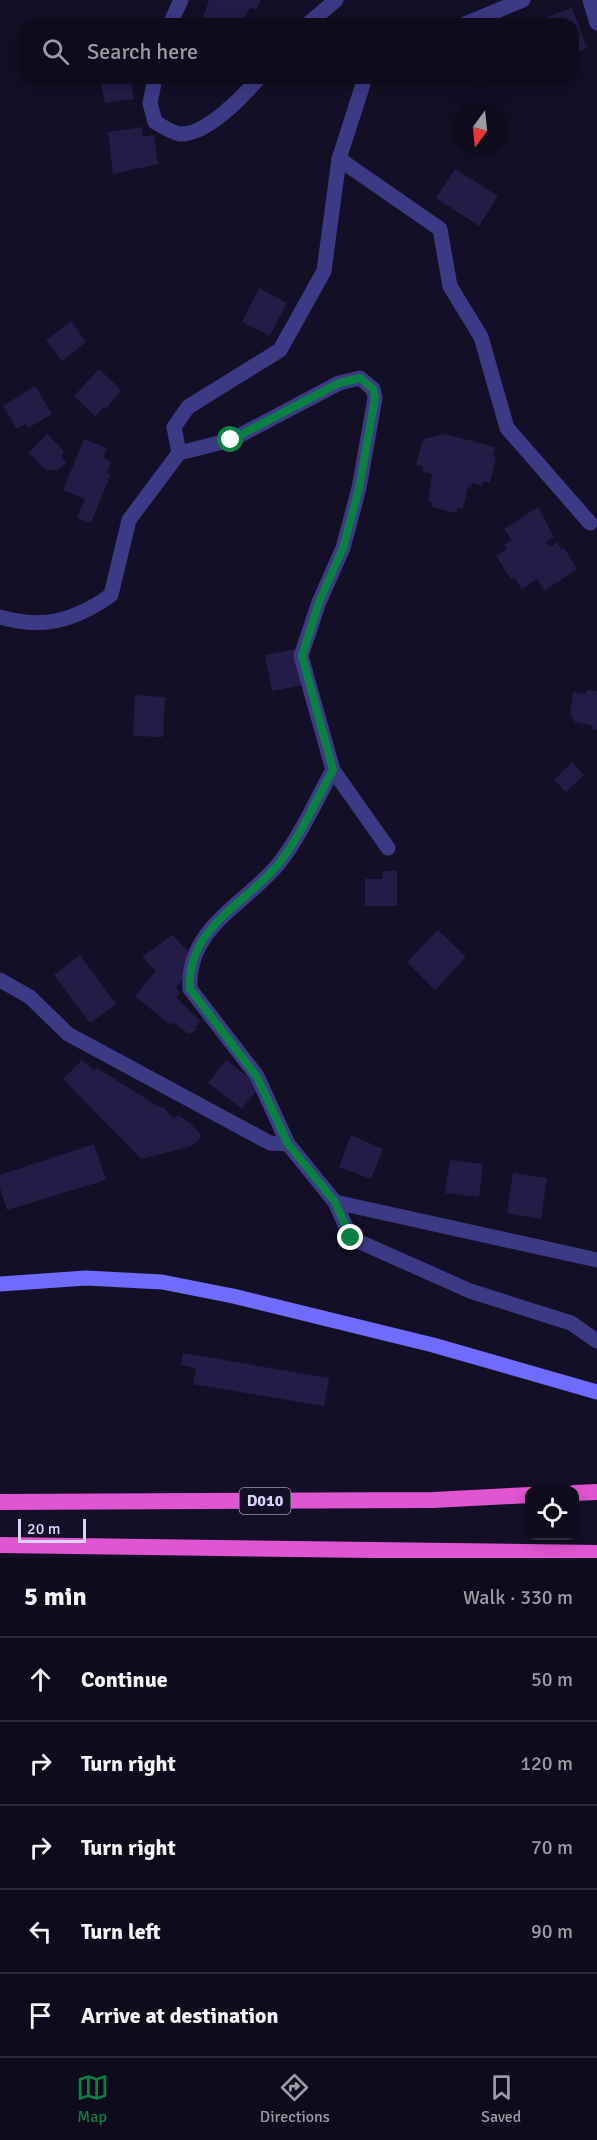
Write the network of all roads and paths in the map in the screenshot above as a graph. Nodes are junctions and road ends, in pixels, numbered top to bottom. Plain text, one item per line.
1 (180, 0) edge
2 (336, 0) edge
3 (522, 0) edge
4 (590, 0) edge
5 (172, 18) edge
6 (315, 18) edge
7 (479, 18) edge
8 (597, 23) edge
9 (154, 84) edge
10 (253, 84) edge
11 (363, 84) edge
12 (339, 159) junction
13 (179, 453) junction
14 (590, 523) dead end
15 (0, 617) edge
16 (333, 770) junction
17 (388, 848) dead end
18 (0, 980) edge
19 (288, 1144) junction
20 (335, 1202) junction
21 (597, 1260) edge
22 (0, 1284) edge
23 (597, 1341) edge
24 (597, 1392) edge
25 (597, 1492) edge
26 (579, 1493) edge
27 (525, 1495) edge
28 (0, 1502) edge
29 (0, 1545) edge
30 (597, 1553) edge

1 - 5 street
2 - 6 street
3 - 7 street
4 - 8 street
9 - 10 street
11 - 12 street
12 - 13 street
12 - 14 street
13 - 15 street
13 - 16 street
16 - 17 street
16 - 19 street
18 - 19 street
19 - 20 street
20 - 21 street
20 - 23 street
22 - 24 main road
25 - 26 highway
27 - 28 highway, D010
29 - 30 highway

